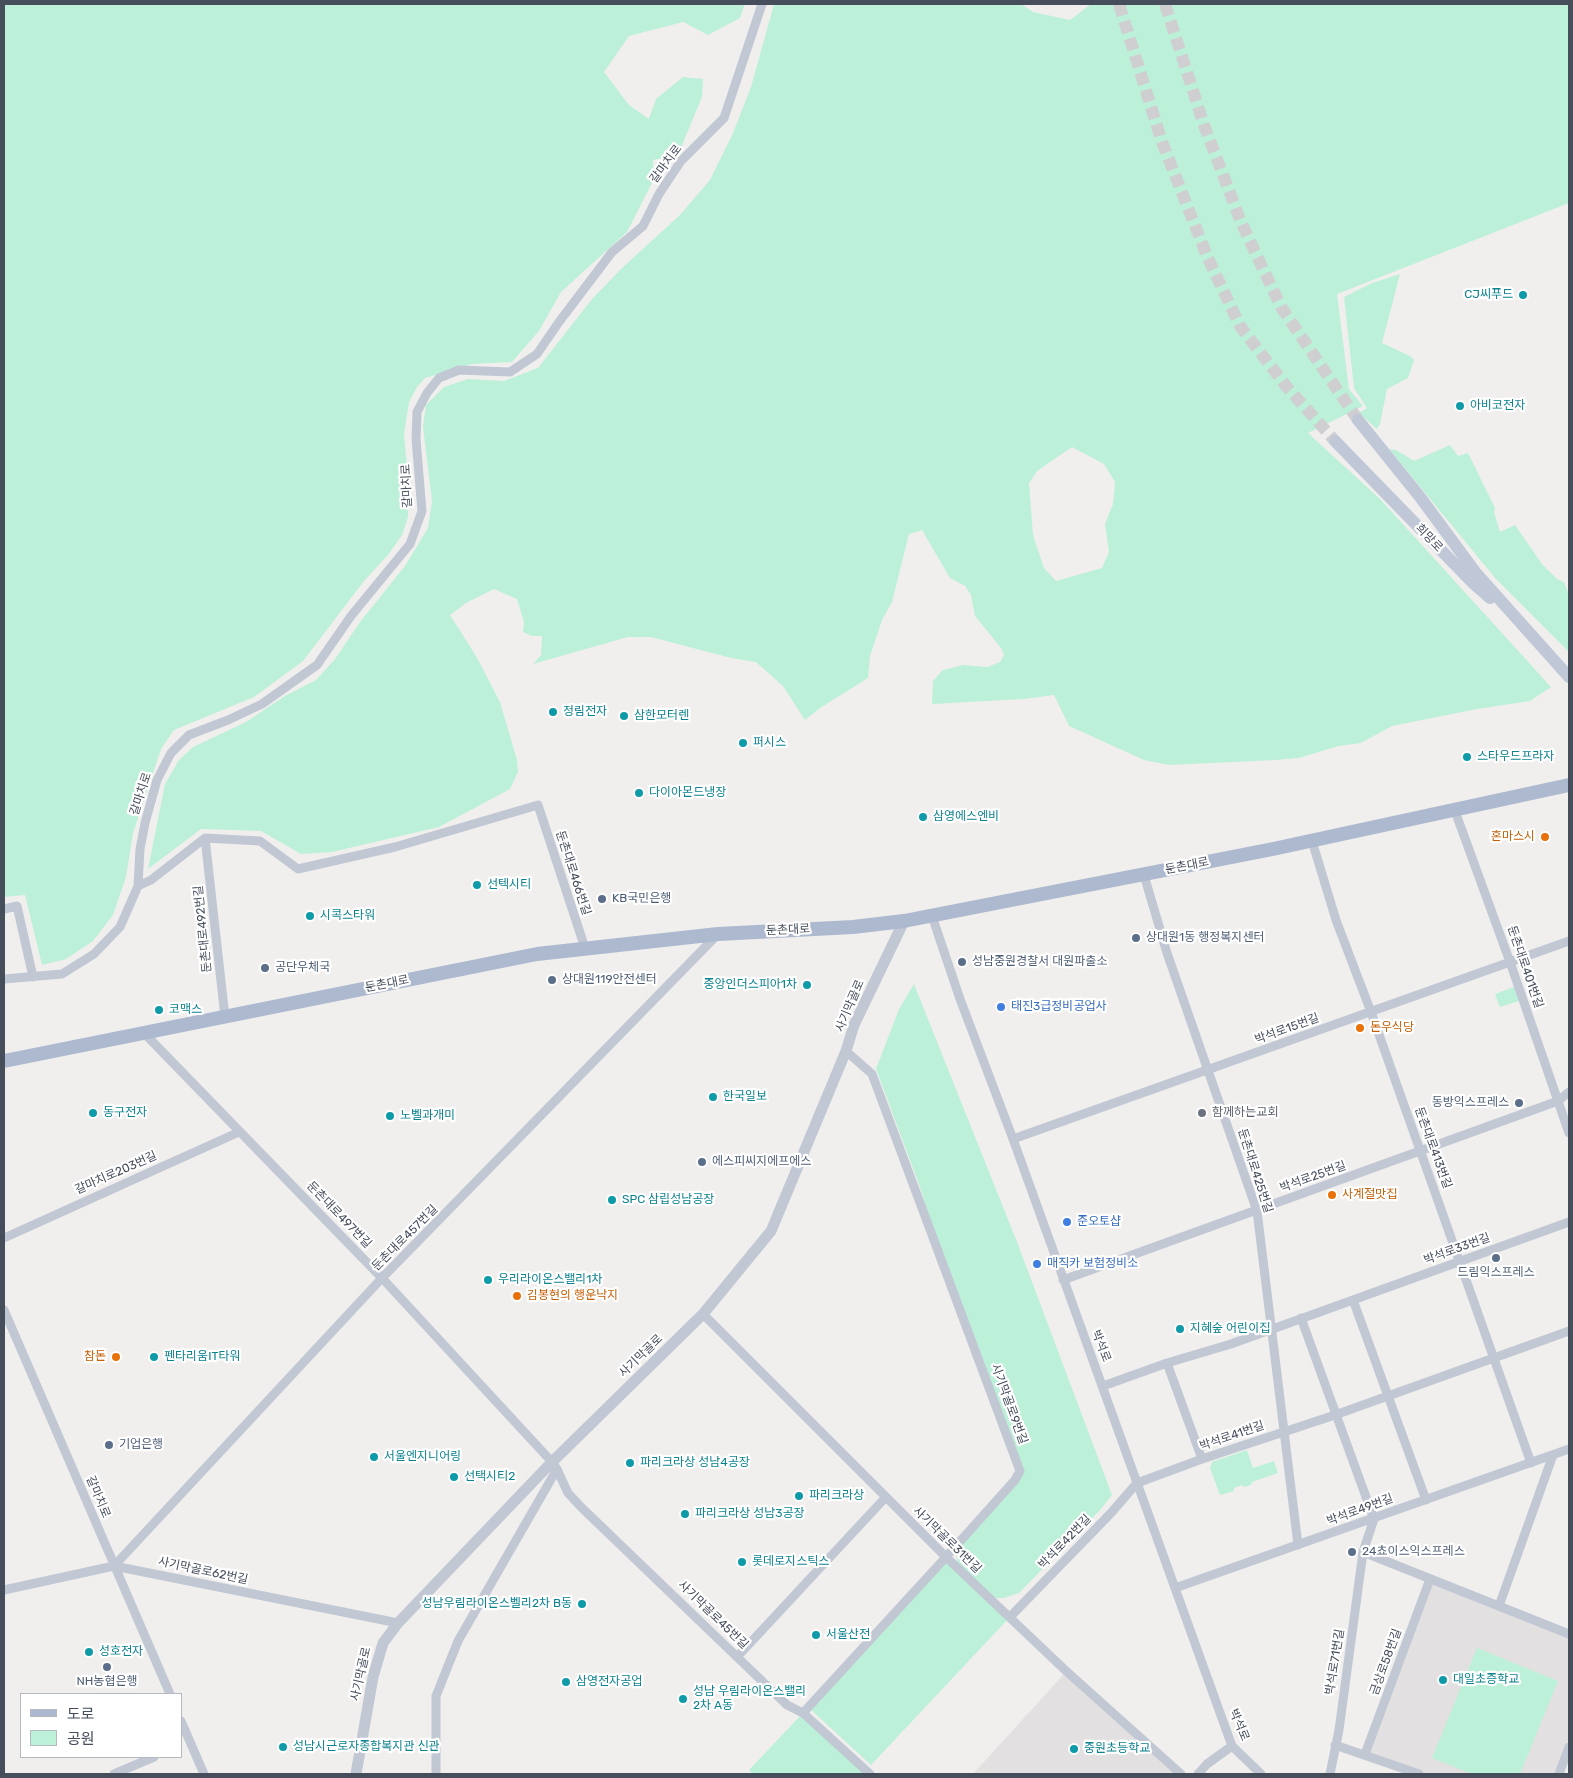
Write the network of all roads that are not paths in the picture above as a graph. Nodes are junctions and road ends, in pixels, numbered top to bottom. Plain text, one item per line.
1 (762, 4) edge
2 (1358, 420) tunnel mouth
3 (1335, 441) tunnel mouth
4 (1528, 630) junction
5 (1569, 678) edge
6 (1569, 785) edge
7 (1455, 811) junction
8 (205, 838) junction
9 (1312, 841) junction
10 (1144, 875) junction
11 (138, 886) junction
12 (4, 909) edge
13 (932, 916) junction
14 (904, 921) junction
15 (718, 934) junction
16 (1569, 941) edge
17 (585, 948) junction
18 (1510, 962) junction
19 (32, 977) junction
20 (4, 979) edge
21 (1371, 1012) junction
22 (225, 1017) junction
23 (145, 1034) junction
24 (846, 1052) junction
25 (4, 1061) edge
26 (1208, 1071) junction
27 (1569, 1092) edge
28 (1558, 1102) junction
29 (239, 1132) junction
30 (1569, 1133) edge
31 (1013, 1139) junction
32 (1421, 1152) junction
33 (1257, 1211) junction
34 (1569, 1222) edge
35 (4, 1238) edge
36 (1460, 1261) junction
37 (382, 1278) junction
38 (1063, 1280) junction
39 (1353, 1300) junction
40 (4, 1310) edge
41 (703, 1314) junction
42 (1301, 1318) junction
43 (1272, 1329) junction
44 (1569, 1331) edge
45 (1495, 1358) junction
46 (1167, 1363) junction
47 (1103, 1386) junction
48 (1388, 1396) junction
49 (1335, 1415) junction
50 (1284, 1431) junction
51 (1569, 1450) edge
52 (1553, 1455) junction
53 (1202, 1459) junction
54 (1532, 1463) junction
55 (555, 1466) junction
56 (1137, 1483) junction
57 (885, 1498) junction
58 (1426, 1500) junction
59 (1374, 1519) junction
60 (1298, 1545) junction
61 (1363, 1552) junction
62 (946, 1557) junction
63 (114, 1566) junction
64 (1430, 1579) junction
65 (1175, 1588) junction
66 (4, 1590) edge
67 (1499, 1606) junction
68 (1010, 1617) junction
69 (398, 1623) junction
70 (1569, 1634) edge
71 (738, 1656) junction
72 (170, 1693) edge
73 (803, 1713) junction
74 (182, 1725) edge
75 (186, 1743) edge
76 (1335, 1745) junction
77 (1232, 1746) junction
78 (1569, 1747) edge
79 (1366, 1754) junction
80 (152, 1758) edge
81 (114, 1774) edge
82 (204, 1774) edge
83 (356, 1774) edge
84 (436, 1774) edge
85 (870, 1774) edge
86 (1182, 1774) edge
87 (1198, 1774) edge
88 (1261, 1774) edge
89 (1330, 1774) edge
90 (1419, 1774) edge
91 (1560, 1774) edge

1 - 11 street, 갈마치로
2 - 4 main road, 희망로
3 - 4 main road, 희망로
4 - 5 main road, 희망로
6 - 7 main road, 둔촌대로
7 - 9 main road, 둔촌대로
7 - 18 street, 둔촌대로401번길
8 - 11 street
8 - 17 street, 둔촌대로466번길
8 - 22 street, 둔촌대로492번길
9 - 10 main road, 둔촌대로
9 - 21 street, 둔촌대로413번길
10 - 13 main road, 둔촌대로
10 - 26 street, 둔촌대로425번길
11 - 19 street, 갈마치로
12 - 19 street
13 - 14 main road, 둔촌대로
13 - 31 street, 박석로
14 - 15 main road, 둔촌대로
14 - 24 street, 사기막골로
15 - 17 main road, 둔촌대로
15 - 37 street, 둔촌대로457번길
16 - 18 street, 박석로15번길
17 - 22 main road, 둔촌대로
18 - 21 street, 박석로15번길
18 - 28 street, 둔촌대로401번길
19 - 20 street, 갈마치로
21 - 26 street, 박석로15번길
21 - 32 street, 둔촌대로413번길
22 - 23 main road, 둔촌대로
23 - 25 main road, 둔촌대로
23 - 29 street, 둔촌대로497번길
24 - 41 street, 사기막골로
24 - 62 street, 사기막골로9번길
26 - 31 street, 박석로15번길
26 - 33 street, 둔촌대로425번길
27 - 28 street, 박석로25번길
28 - 30 street, 둔촌대로401번길
28 - 32 street, 박석로25번길
29 - 35 street, 갈마치로203번길
29 - 37 street, 둔촌대로497번길
31 - 38 street, 박석로
32 - 33 street, 박석로25번길
32 - 36 street, 둔촌대로413번길
33 - 38 street, 박석로25번길
33 - 43 street, 둔촌대로425번길
34 - 36 street, 박석로33번길
36 - 39 street, 박석로33번길
36 - 45 street, 둔촌대로413번길
37 - 55 street, 둔촌대로497번길
37 - 63 street, 둔촌대로457번길
38 - 47 street, 박석로
39 - 42 street, 박석로33번길
39 - 48 street
40 - 63 street, 갈마치로
41 - 55 street, 사기막골로
41 - 57 street, 사기막골로31번길
42 - 43 street, 박석로33번길
42 - 49 street
43 - 46 street, 박석로33번길
43 - 50 street, 둔촌대로425번길
44 - 45 street, 박석로41번길
45 - 48 street, 박석로41번길
45 - 54 street, 둔촌대로413번길
46 - 47 street, 박석로33번길
46 - 53 street
47 - 56 street, 박석로
48 - 49 street, 박석로41번길
48 - 58 street
49 - 50 street, 박석로41번길
49 - 59 street
50 - 53 street, 박석로41번길
50 - 60 street, 둔촌대로425번길
51 - 52 street, 박석로49번길
52 - 54 street, 박석로49번길
52 - 67 street
53 - 56 street, 박석로41번길
54 - 58 street, 박석로49번길
55 - 69 street, 사기막골로
55 - 71 street, 사기막골로45번길
55 - 84 street
56 - 65 street, 박석로
56 - 68 street, 박석로42번길
57 - 62 street, 사기막골로31번길
57 - 71 street
58 - 59 street, 박석로49번길
59 - 60 street, 박석로49번길
59 - 61 street, 박석로71번길
60 - 65 street, 박석로49번길
61 - 64 street
61 - 76 street, 박석로71번길
62 - 68 street, 사기막골로31번길
62 - 73 street, 사기막골로9번길
63 - 66 street, 사기막골로62번길
63 - 69 street, 사기막골로62번길
63 - 72 street, 갈마치로
64 - 67 street
64 - 79 street, 금상로58번길
65 - 77 street, 박석로
67 - 70 street
68 - 86 street, 사기막골로31번길
69 - 83 street, 사기막골로
71 - 73 street, 사기막골로45번길
73 - 85 street, 사기막골로45번길
74 - 75 street
75 - 82 street
76 - 79 street
76 - 89 street, 박석로71번길
77 - 87 street
77 - 88 street, 박석로
78 - 91 street
79 - 90 street
80 - 81 street

